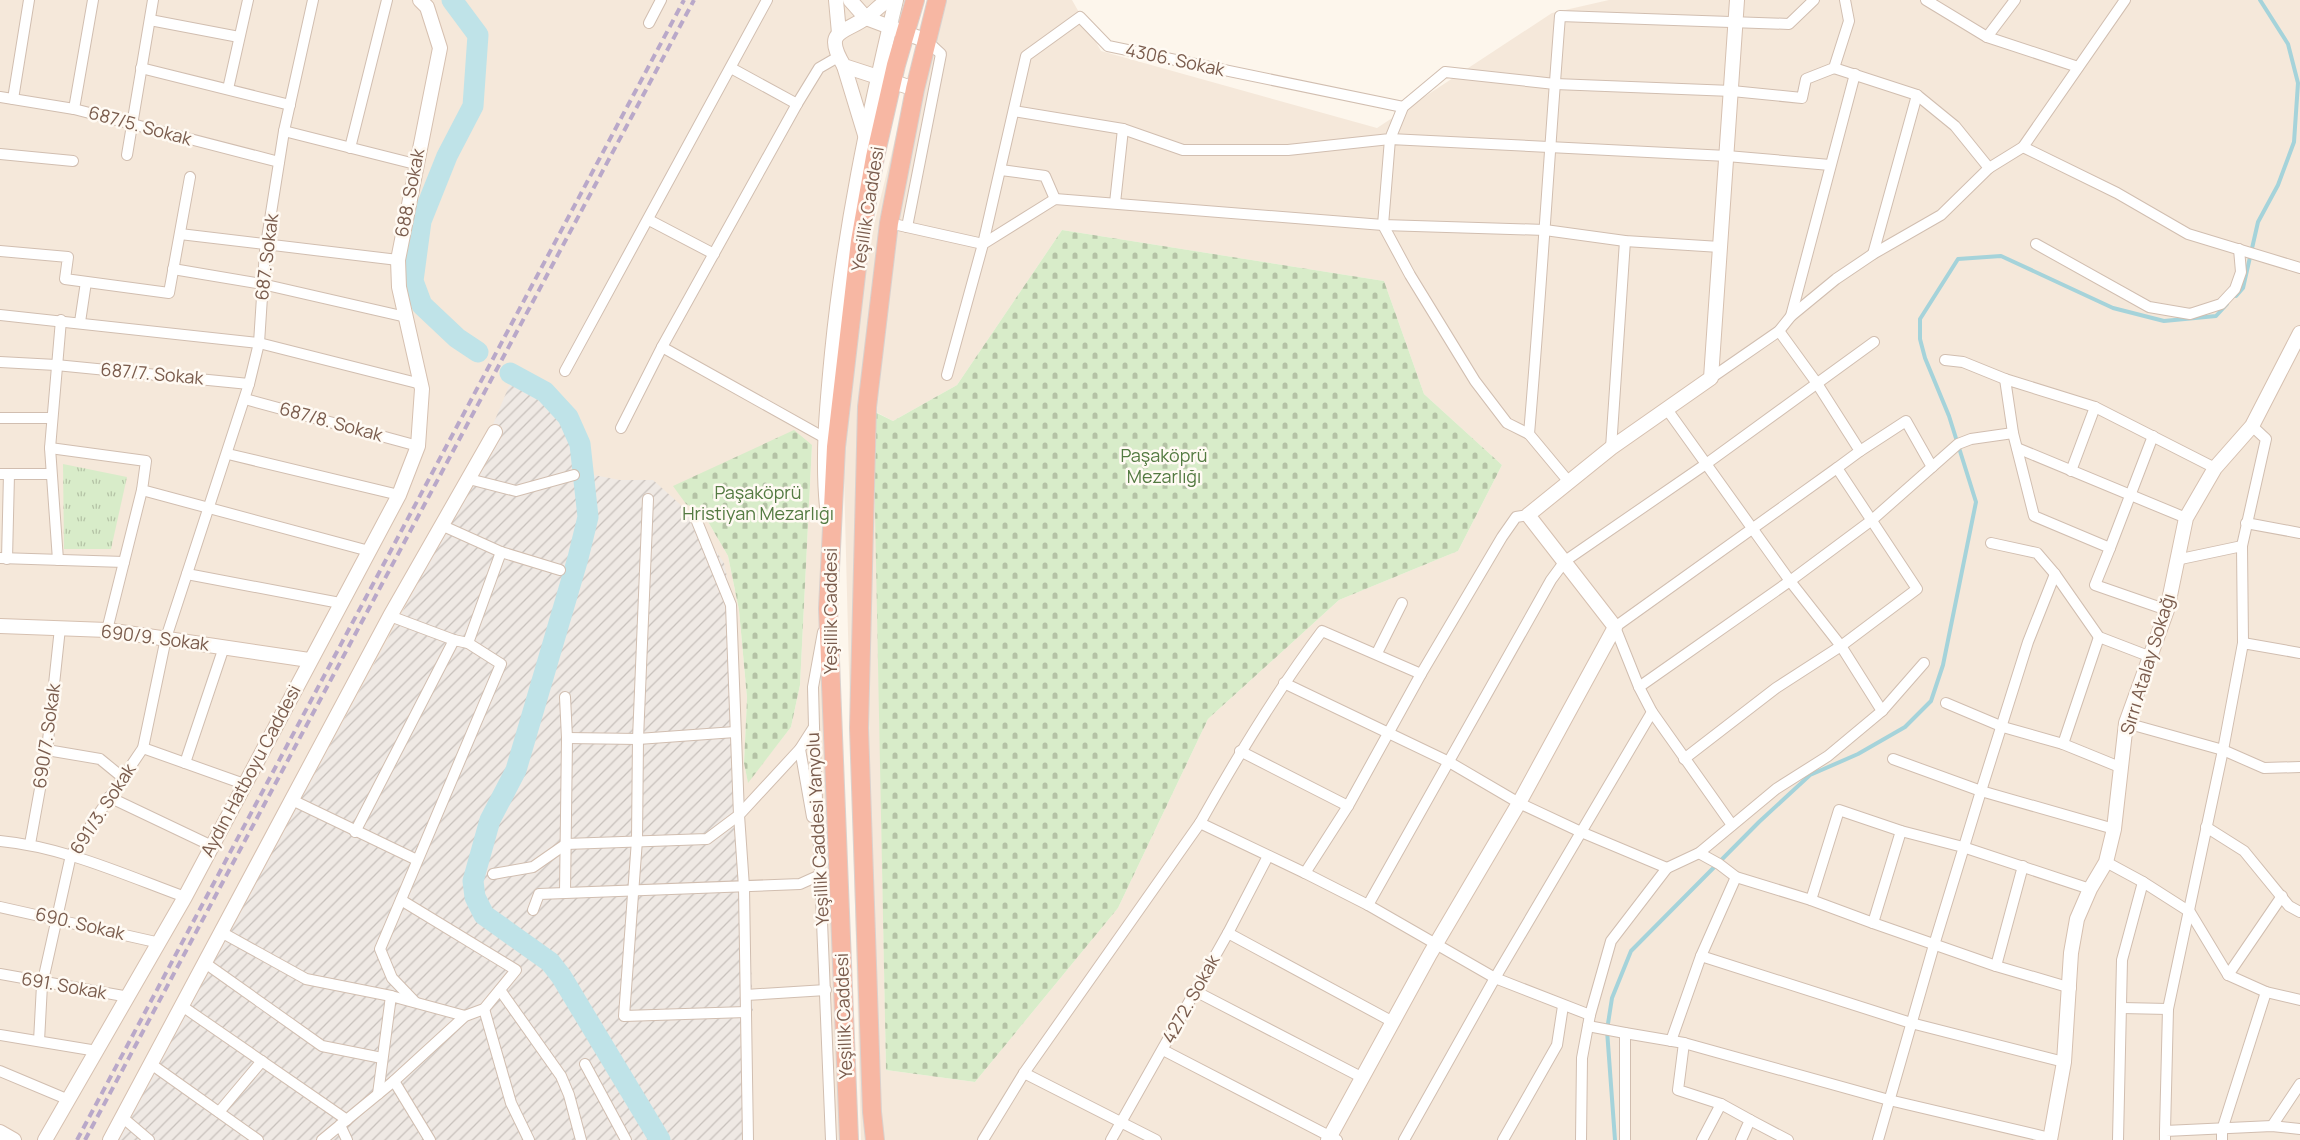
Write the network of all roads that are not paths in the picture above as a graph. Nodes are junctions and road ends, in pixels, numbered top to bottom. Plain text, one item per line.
1 (29, 0) edge
2 (93, 0) edge
3 (153, 0) edge
4 (248, 0) edge
5 (313, 0) edge
6 (387, 0) edge
7 (420, 0) edge
8 (661, 0) edge
9 (767, 0) edge
10 (836, 0) edge
11 (850, 0) edge
12 (889, 0) edge
13 (896, 0) edge
14 (915, 0) edge
15 (938, 0) edge
16 (1737, 0) edge
17 (1814, 0) edge
18 (1845, 0) edge
19 (1926, 0) edge
20 (2015, 0) edge
21 (2124, 0) edge
22 (866, 18) junction
23 (150, 20) junction
24 (1735, 22) junction
25 (649, 23) dead end
26 (897, 30) junction
27 (839, 33) junction
28 (1986, 37) junction
29 (239, 38) junction
30 (927, 41) junction
31 (841, 62) junction
32 (2078, 67) junction
33 (141, 68) junction
34 (730, 68) junction
35 (1834, 68) junction
36 (1856, 74) junction
37 (885, 79) junction
38 (1555, 84) junction
39 (916, 89) junction
40 (228, 90) junction
41 (1732, 91) junction
42 (1917, 95) junction
43 (0, 96) edge
44 (13, 99) junction
45 (797, 104) junction
46 (290, 105) junction
47 (1403, 107) junction
48 (74, 109) junction
49 (1014, 111) junction
50 (132, 124) junction
51 (1123, 129) junction
52 (284, 131) junction
53 (865, 136) junction
54 (1390, 139) junction
55 (1549, 147) junction
56 (2023, 147) junction
57 (350, 148) junction
58 (0, 154) edge
59 (127, 155) dead end
60 (1728, 156) junction
61 (73, 161) dead end
62 (279, 162) junction
63 (415, 164) junction
64 (1830, 165) junction
65 (1989, 168) junction
66 (1001, 170) junction
67 (190, 177) dead end
68 (1055, 199) junction
69 (1115, 203) junction
70 (649, 220) junction
71 (889, 223) junction
72 (1383, 225) junction
73 (907, 227) junction
74 (1546, 230) junction
75 (180, 234) junction
76 (1625, 241) junction
77 (266, 243) junction
78 (984, 244) junction
79 (2036, 244) dead end
80 (1720, 247) junction
81 (2239, 249) junction
82 (0, 251) edge
83 (714, 254) junction
84 (1873, 254) junction
85 (398, 260) junction
86 (2300, 268) edge
87 (173, 269) junction
88 (86, 282) junction
89 (262, 284) junction
90 (0, 315) edge
91 (1791, 316) junction
92 (406, 317) junction
93 (61, 320) junction
94 (80, 322) junction
95 (1778, 331) junction
96 (2300, 333) edge
97 (1874, 342) dead end
98 (259, 343) junction
99 (662, 347) junction
100 (2295, 355) edge
101 (1945, 360) dead end
102 (0, 362) edge
103 (56, 365) junction
104 (565, 371) dead end
105 (948, 375) dead end
106 (1711, 378) junction
107 (2005, 379) junction
108 (1816, 382) junction
109 (249, 384) junction
110 (422, 387) junction
111 (245, 399) junction
112 (2095, 407) junction
113 (1666, 408) junction
114 (0, 418) edge
115 (52, 418) junction
116 (2252, 426) junction
117 (621, 428) dead end
118 (495, 432) dead end
119 (2013, 433) junction
120 (1529, 434) junction
121 (2153, 436) junction
122 (824, 438) junction
123 (418, 446) junction
124 (50, 448) junction
125 (1611, 448) junction
126 (2017, 448) junction
127 (1860, 451) junction
128 (228, 454) junction
129 (1706, 464) junction
130 (1932, 467) junction
131 (1837, 468) junction
132 (2215, 468) junction
133 (2071, 471) junction
134 (4, 474) edge
135 (51, 474) junction
136 (574, 475) dead end
137 (469, 479) junction
138 (1569, 482) junction
139 (142, 490) junction
140 (399, 495) junction
141 (2130, 495) junction
142 (648, 499) dead end
143 (208, 510) junction
144 (1528, 515) junction
145 (2186, 518) junction
146 (696, 519) dead end
147 (1872, 520) junction
148 (2246, 523) junction
149 (441, 525) junction
150 (1753, 528) junction
151 (2300, 533) edge
152 (1991, 543) dead end
153 (831, 544) junction
154 (2242, 546) junction
155 (2110, 548) junction
156 (369, 551) junction
157 (501, 552) junction
158 (3, 559) edge
159 (58, 560) junction
160 (2176, 560) junction
161 (1565, 561) junction
162 (124, 562) junction
163 (560, 570) dead end
164 (187, 574) junction
165 (2055, 574) junction
166 (1790, 581) junction
167 (340, 603) junction
168 (1402, 604) dead end
169 (828, 609) junction
170 (2166, 610) junction
171 (390, 616) junction
172 (0, 627) edge
173 (1615, 627) junction
174 (60, 628) junction
175 (107, 630) junction
176 (2099, 637) junction
177 (166, 638) junction
178 (454, 640) junction
179 (468, 643) junction
180 (2243, 644) junction
181 (1840, 646) junction
182 (224, 647) junction
183 (1377, 653) junction
184 (2300, 653) edge
185 (2151, 657) junction
186 (309, 660) junction
187 (1924, 663) dead end
188 (1421, 674) junction
189 (1284, 683) junction
190 (1639, 688) junction
191 (565, 697) dead end
192 (1946, 703) dead end
193 (1652, 712) junction
194 (1882, 712) junction
195 (2126, 724) junction
196 (2003, 727) junction
197 (814, 728) junction
198 (735, 732) junction
199 (1389, 733) junction
200 (567, 738) junction
201 (638, 739) junction
202 (2062, 744) junction
203 (144, 748) junction
204 (800, 749) junction
205 (47, 750) junction
206 (2223, 750) junction
207 (1240, 751) junction
208 (1684, 760) junction
209 (1893, 760) dead end
210 (1449, 762) junction
211 (185, 763) junction
212 (2300, 767) edge
213 (2122, 768) junction
214 (122, 776) junction
215 (244, 784) junction
216 (1981, 791) junction
217 (109, 797) junction
218 (292, 800) junction
219 (1518, 803) junction
220 (1348, 806) junction
221 (739, 814) junction
222 (1200, 824) junction
223 (1732, 824) junction
224 (2206, 827) junction
225 (2114, 829) junction
226 (1901, 831) junction
227 (355, 832) junction
228 (1581, 832) junction
229 (637, 840) junction
230 (0, 841) edge
231 (30, 844) junction
232 (566, 844) junction
233 (212, 846) junction
234 (1963, 847) junction
235 (1699, 853) junction
236 (70, 855) junction
237 (819, 856) junction
238 (1268, 856) junction
239 (417, 860) junction
240 (2106, 862) junction
241 (2023, 866) junction
242 (1667, 868) junction
243 (1305, 873) junction
244 (493, 874) dead end
245 (820, 875) junction
246 (1736, 877) junction
247 (2142, 882) junction
248 (744, 887) junction
249 (2090, 889) junction
250 (634, 891) junction
251 (565, 892) junction
252 (2282, 896) junction
253 (185, 897) junction
254 (402, 900) junction
255 (1811, 900) junction
256 (1368, 905) junction
257 (0, 907) edge
258 (533, 910) dead end
259 (2190, 912) junction
260 (2300, 912) edge
261 (58, 918) junction
262 (1873, 923) junction
263 (221, 932) junction
264 (1228, 933) junction
265 (160, 943) junction
266 (1435, 945) junction
267 (1934, 945) junction
268 (1700, 956) junction
269 (205, 963) junction
270 (1996, 966) junction
271 (0, 974) edge
272 (2228, 975) junction
273 (1495, 978) junction
274 (43, 982) junction
275 (2070, 988) junction
276 (500, 990) junction
277 (826, 990) junction
278 (1195, 991) junction
279 (2266, 992) junction
280 (746, 995) junction
281 (391, 996) junction
282 (129, 998) junction
283 (2300, 1000) edge
284 (415, 1002) junction
285 (182, 1006) junction
286 (1563, 1006) junction
287 (2122, 1008) junction
288 (484, 1009) junction
289 (2168, 1009) junction
290 (746, 1012) junction
291 (1590, 1015) junction
292 (465, 1016) junction
293 (1393, 1022) junction
294 (1911, 1023) junction
295 (1588, 1026) junction
296 (1625, 1033) junction
297 (1, 1037) edge
298 (38, 1041) junction
299 (1671, 1041) junction
300 (1684, 1043) junction
301 (1164, 1050) junction
302 (97, 1051) junction
303 (382, 1058) junction
304 (262, 1061) junction
305 (2064, 1062) junction
306 (151, 1064) junction
307 (585, 1064) dead end
308 (0, 1071) edge
309 (1024, 1073) junction
310 (1363, 1078) junction
311 (394, 1081) junction
312 (2300, 1084) edge
313 (378, 1094) junction
314 (69, 1100) junction
315 (1889, 1100) junction
316 (1720, 1104) junction
317 (219, 1112) junction
318 (122, 1117) junction
319 (1750, 1120) junction
320 (1122, 1122) junction
321 (343, 1123) junction
322 (2272, 1126) junction
323 (2300, 1128) edge
324 (0, 1132) edge
325 (2165, 1135) edge
326 (2222, 1135) edge
327 (1332, 1139) edge
328 (2050, 1139) edge
329 (14, 1140) edge
330 (45, 1140) edge
331 (110, 1140) edge
332 (149, 1140) edge
333 (258, 1140) edge
334 (322, 1140) edge
335 (347, 1140) edge
336 (430, 1140) edge
337 (529, 1140) edge
338 (581, 1140) edge
339 (626, 1140) edge
340 (748, 1140) edge
341 (831, 1140) edge
342 (849, 1140) edge
343 (875, 1140) edge
344 (983, 1140) edge
345 (1111, 1140) edge
346 (1156, 1140) edge
347 (1404, 1140) edge
348 (1503, 1140) edge
349 (1581, 1140) edge
350 (1625, 1140) edge
351 (1702, 1140) edge
352 (1741, 1140) edge
353 (1788, 1140) edge
354 (1878, 1140) edge
355 (2118, 1140) edge

1 - 44 street
2 - 48 street
3 - 23 street
4 - 29 street
5 - 46 street, 687. Sokak
6 - 57 street
7 - 63 street, 688. Sokak
8 - 25 street
9 - 34 street
10 - 27 street
11 - 22 street
12 - 22 street
13 - 26 street
14 - 26 highway, Yeşillik Caddesi
15 - 30 highway, Yeşillik Caddesi
16 - 24 street
17 - 24 street
18 - 35 street
19 - 28 street
20 - 28 street
21 - 32 street
22 - 26 street
22 - 27 street
23 - 29 street
23 - 33 street
24 - 38 street
24 - 41 street
26 - 30 street
26 - 37 highway, Yeşillik Caddesi
27 - 31 street
28 - 32 street
29 - 40 street
30 - 39 highway, Yeşillik Caddesi
30 - 73 street
31 - 37 street
31 - 45 street
31 - 53 street
32 - 56 street
33 - 40 street
33 - 50 street
34 - 45 street
34 - 70 street
35 - 36 street
35 - 41 street
36 - 42 street
36 - 64 street
37 - 39 street
37 - 53 street
37 - 153 highway, Yeşillik Caddesi
38 - 41 street
38 - 47 street
38 - 55 street
39 - 71 highway, Yeşillik Caddesi
40 - 46 street
41 - 60 street
42 - 65 street
42 - 84 street
43 - 44 street, 687/5. Sokak
44 - 48 street, 687/5. Sokak
45 - 83 street
46 - 52 street, 687. Sokak
47 - 49 street, 4306. Sokak
47 - 54 street
48 - 50 street, 687/5. Sokak
49 - 51 street
49 - 66 street
50 - 59 street
50 - 62 street, 687/5. Sokak
51 - 54 street
51 - 69 street
52 - 57 street
52 - 62 street, 687. Sokak
53 - 122 street
54 - 55 street
54 - 72 street
55 - 60 street
55 - 74 street
56 - 65 street
56 - 81 street
57 - 63 street
58 - 61 street
60 - 64 street
60 - 80 street
62 - 77 street, 687. Sokak
63 - 85 street, 688. Sokak
64 - 91 street
65 - 84 street
66 - 68 street
66 - 78 street
67 - 75 street
68 - 69 street
68 - 78 street
69 - 72 street
70 - 83 street
70 - 104 street
71 - 73 street
71 - 343 highway, Yeşillik Caddesi
72 - 74 street
72 - 120 street
73 - 78 street
74 - 76 street
74 - 120 street
75 - 77 street
75 - 87 street
76 - 80 street
76 - 125 street
77 - 85 street
77 - 89 street, 687. Sokak
78 - 105 street
79 - 81 street
80 - 106 street
81 - 86 street
82 - 88 street
83 - 99 street
84 - 91 street
85 - 92 street, 688. Sokak
87 - 88 street
87 - 89 street
88 - 94 street
89 - 92 street
89 - 98 street, 687. Sokak
90 - 93 street
91 - 95 street
92 - 110 street, 688. Sokak
93 - 94 street
93 - 103 street
94 - 98 street
95 - 106 street
95 - 108 street
96 - 100 street, Sırrı Atalay Sokağı
97 - 108 street
98 - 109 street, 687. Sokak
98 - 110 street
99 - 117 street
99 - 122 street
100 - 116 street, Sırrı Atalay Sokağı
101 - 107 street
102 - 103 street, 687/7. Sokak
103 - 109 street, 687/7. Sokak
103 - 115 street
106 - 113 street
107 - 112 street
107 - 119 street
108 - 127 street
108 - 129 street
109 - 111 street, 687. Sokak
110 - 123 street, Aydın Hatboyu Caddesi
111 - 123 street, 687/8. Sokak
111 - 128 street, 687. Sokak
112 - 121 street
112 - 133 street
113 - 125 street
113 - 129 street
114 - 115 street
115 - 124 street
116 - 132 street, Sırrı Atalay Sokağı
116 - 148 street
118 - 137 street
119 - 126 street
119 - 130 street
120 - 138 street
121 - 132 street
121 - 141 street
122 - 153 street
123 - 140 street, Aydın Hatboyu Caddesi
124 - 135 street
124 - 139 street
125 - 138 street
126 - 133 street
126 - 155 street
127 - 130 street
127 - 131 street
128 - 140 street
128 - 143 street, 687. Sokak
129 - 150 street
129 - 161 street
130 - 147 street
131 - 147 street
131 - 150 street
132 - 145 street, Sırrı Atalay Sokağı
133 - 141 street
134 - 135 street
134 - 158 street
135 - 159 street
136 - 137 street
137 - 149 street
138 - 144 street
139 - 143 street
139 - 162 street
140 - 156 street, Aydın Hatboyu Caddesi
141 - 145 street
141 - 155 street
142 - 201 street
143 - 156 street
143 - 164 street, 687. Sokak
144 - 161 street
144 - 188 street
145 - 160 street, Sırrı Atalay Sokağı
146 - 198 street
147 - 166 street
147 - 181 street
148 - 151 street
148 - 154 street
149 - 157 street
149 - 171 street
150 - 166 street
150 - 173 street
152 - 165 street
153 - 169 highway, Yeşillik Caddesi
154 - 160 street
154 - 180 street
155 - 170 street
156 - 167 street, Aydın Hatboyu Caddesi
157 - 163 street
157 - 179 street
158 - 159 street
159 - 162 street
160 - 170 street, Sırrı Atalay Sokağı
161 - 173 street
161 - 210 street
162 - 175 street
164 - 167 street
164 - 177 street, 691/3. Sokak
165 - 176 street
165 - 196 street
166 - 181 street
166 - 190 street
167 - 186 street, Aydın Hatboyu Caddesi
168 - 183 street
169 - 197 street, Yeşillik Caddesi Yanyolu
169 - 342 highway, Yeşillik Caddesi
170 - 185 street, Sırrı Atalay Sokağı
171 - 178 street
171 - 218 street
172 - 174 street, 690/9. Sokak
173 - 190 street
173 - 219 street
174 - 175 street, 690/9. Sokak
174 - 205 street, 690/7. Sokak
175 - 177 street, 690/9. Sokak
176 - 185 street
176 - 202 street
177 - 182 street, 690/9. Sokak
177 - 203 street, 691/3. Sokak
178 - 179 street
178 - 227 street
179 - 239 street
180 - 184 street
180 - 206 street
181 - 194 street
181 - 208 street
182 - 186 street, 690/9. Sokak
182 - 211 street
183 - 188 street
183 - 189 street
185 - 195 street, Sırrı Atalay Sokağı
186 - 215 street, Aydın Hatboyu Caddesi
187 - 194 street
188 - 199 street
189 - 199 street
189 - 207 street
190 - 193 street
191 - 200 street
192 - 196 street
193 - 208 street
193 - 228 street
194 - 223 street
195 - 206 street
195 - 213 street, Sırrı Atalay Sokağı
196 - 202 street
196 - 216 street
197 - 204 street
197 - 237 street, Yeşillik Caddesi Yanyolu
198 - 201 street
198 - 221 street
199 - 210 street
199 - 220 street
200 - 201 street
200 - 232 street
201 - 229 street
202 - 213 street
203 - 211 street
203 - 214 street, 691/3. Sokak
204 - 221 street
204 - 237 street
205 - 214 street
205 - 231 street, 690/7. Sokak
206 - 212 street
206 - 224 street
207 - 220 street
207 - 222 street
208 - 223 street
209 - 216 street
210 - 219 street
210 - 256 street
211 - 215 street
213 - 225 street, Sırrı Atalay Sokağı
214 - 217 street, 691/3. Sokak
215 - 233 street, Aydın Hatboyu Caddesi
216 - 225 street
216 - 234 street
217 - 233 street
217 - 236 street, 691/3. Sokak
218 - 227 street
218 - 263 street
219 - 228 street
219 - 266 street
220 - 243 street
221 - 229 street
221 - 248 street
222 - 238 street
222 - 309 street
223 - 235 street
224 - 252 street
224 - 259 street
225 - 240 street, Sırrı Atalay Sokağı
226 - 234 street
226 - 255 street
226 - 262 street
227 - 239 street
228 - 242 street
228 - 273 street
229 - 232 street
229 - 250 street
230 - 231 street
231 - 236 street
232 - 244 street
232 - 251 street
233 - 253 street, Aydın Hatboyu Caddesi
234 - 241 street
234 - 267 street
235 - 242 street
235 - 246 street
236 - 253 street
236 - 261 street, 691/3. Sokak
237 - 245 street, Yeşillik Caddesi Yanyolu
238 - 243 street
238 - 264 street, 4272. Sokak
239 - 254 street
240 - 247 street
240 - 249 street, Sırrı Atalay Sokağı
241 - 249 street
241 - 270 street
242 - 291 street
243 - 256 street
245 - 248 street
245 - 277 street, Yeşillik Caddesi Yanyolu
246 - 255 street
246 - 268 street
247 - 259 street
247 - 287 street
248 - 250 street
248 - 280 street
249 - 275 street, Sırrı Atalay Sokağı
250 - 251 street
250 - 290 street
251 - 258 street
252 - 260 street
252 - 272 street
253 - 265 street, Aydın Hatboyu Caddesi
254 - 276 street
254 - 284 street
255 - 262 street
256 - 266 street
257 - 261 street, 690. Sokak
259 - 272 street
259 - 289 street
261 - 265 street, 690. Sokak
261 - 274 street, 691/3. Sokak
262 - 267 street
263 - 269 street
263 - 281 street
264 - 278 street, 4272. Sokak
264 - 293 street
265 - 282 street, Aydın Hatboyu Caddesi
266 - 273 street
266 - 293 street
267 - 270 street
267 - 294 street
268 - 294 street
268 - 299 street
269 - 285 street
269 - 303 street
270 - 275 street
271 - 274 street, 691. Sokak
272 - 279 street
273 - 286 street
273 - 347 street
274 - 282 street, 691. Sokak
274 - 298 street, 691/3. Sokak
275 - 305 street, Sırrı Atalay Sokağı
276 - 288 street
276 - 338 street
277 - 280 street
277 - 341 street, Yeşillik Caddesi Yanyolu
278 - 301 street, 4272. Sokak
278 - 310 street
279 - 283 street
279 - 326 street
280 - 290 street
281 - 284 street
281 - 303 street
282 - 302 street, Aydın Hatboyu Caddesi
284 - 292 street
285 - 304 street
285 - 306 street
286 - 291 street
286 - 348 street
287 - 289 street
287 - 355 street
288 - 292 street
288 - 337 street
289 - 325 street
290 - 340 street
291 - 295 street
292 - 311 street
293 - 310 street
294 - 305 street
294 - 315 street
295 - 296 street
295 - 349 street
296 - 299 street
296 - 350 street
297 - 298 street
298 - 302 street
299 - 300 street
300 - 315 street
300 - 316 street
301 - 320 street, 4272. Sokak
301 - 327 street
302 - 314 street, Aydın Hatboyu Caddesi
303 - 313 street
304 - 317 street
304 - 321 street
305 - 328 street, Sırrı Atalay Sokağı
306 - 317 street
306 - 318 street
307 - 339 street
308 - 314 street
309 - 320 street
309 - 344 street
310 - 327 street
311 - 313 street
311 - 336 street
312 - 322 street
313 - 321 street
314 - 330 street, Aydın Hatboyu Caddesi
315 - 328 street
315 - 354 street
316 - 319 street
316 - 351 street
317 - 333 street
318 - 331 street
318 - 332 street
319 - 352 street
319 - 353 street
320 - 345 street, 4272. Sokak
320 - 346 street
321 - 334 street
321 - 335 street
322 - 323 street
322 - 326 street
324 - 329 street
325 - 326 street

